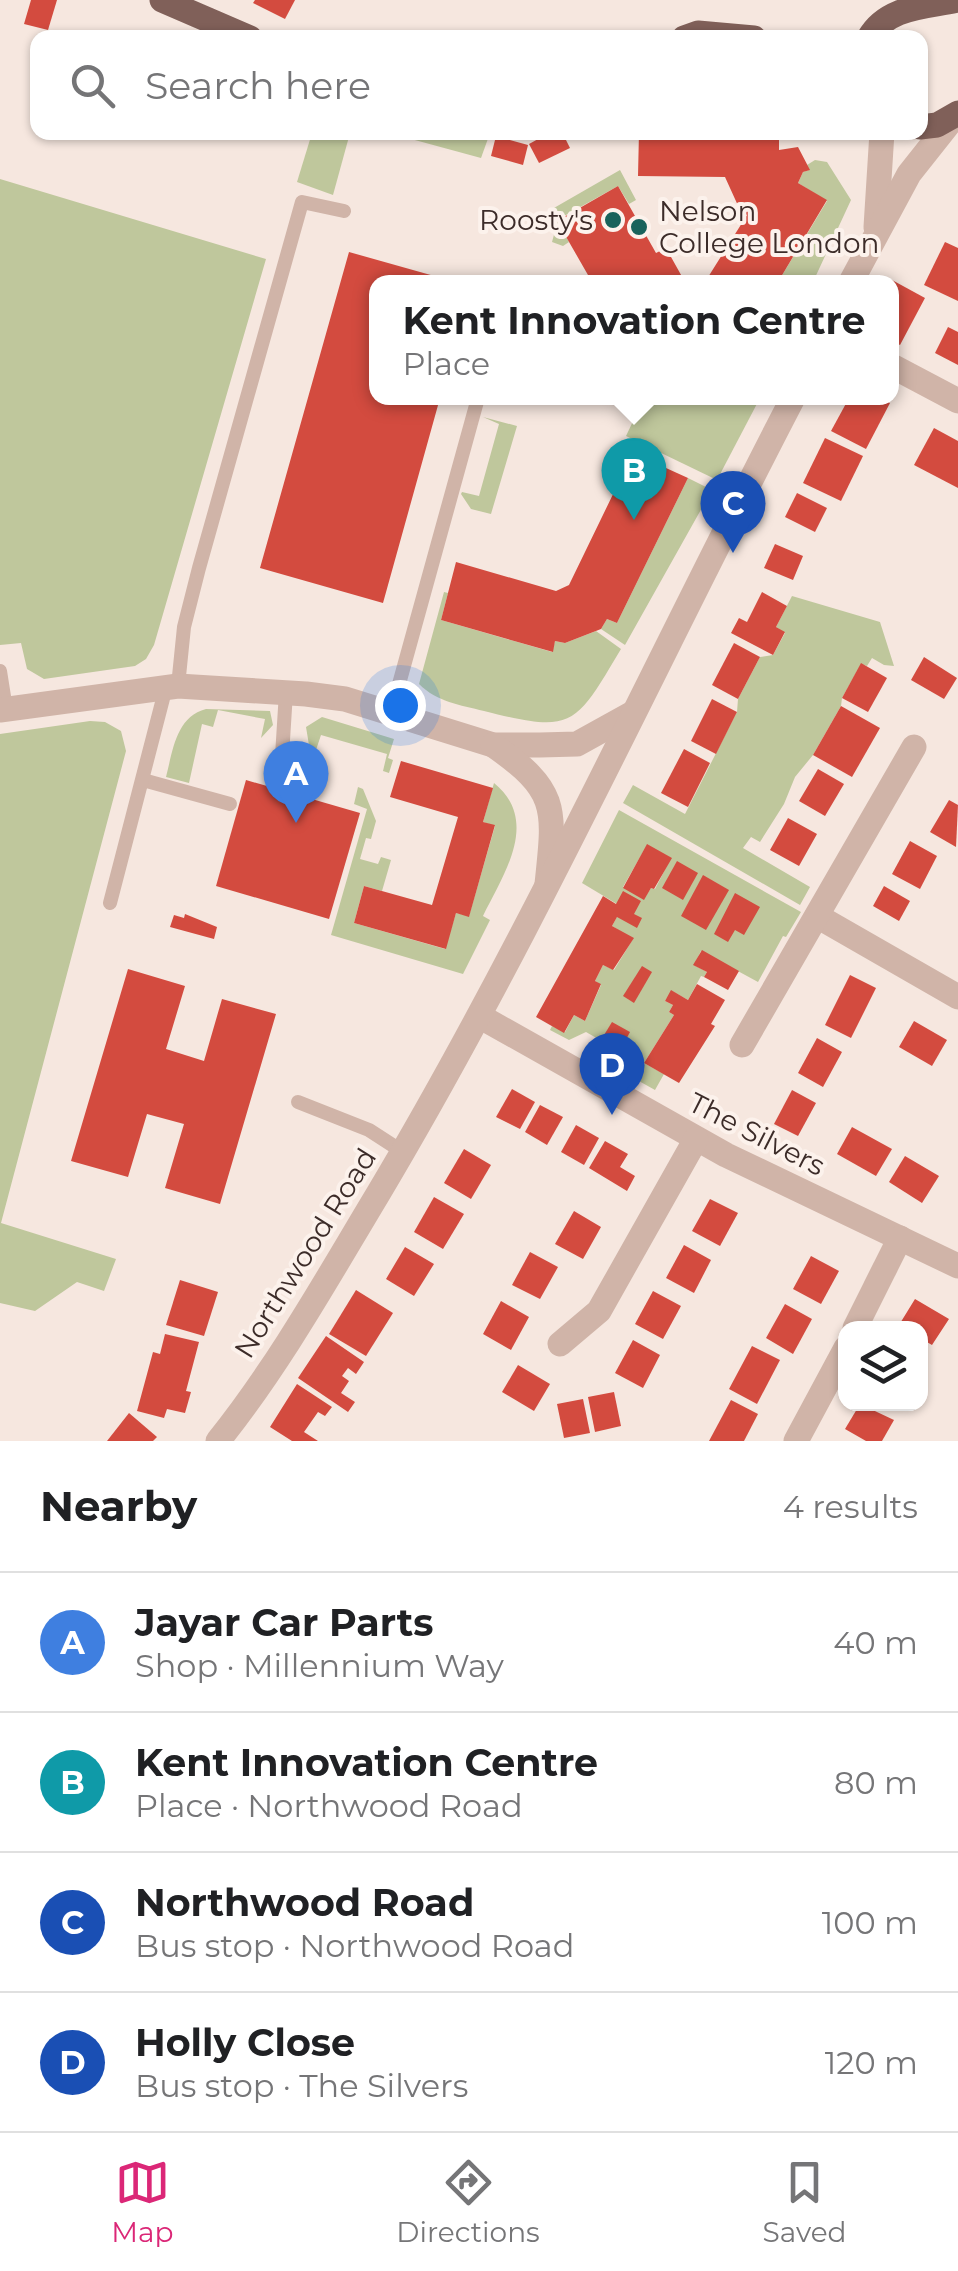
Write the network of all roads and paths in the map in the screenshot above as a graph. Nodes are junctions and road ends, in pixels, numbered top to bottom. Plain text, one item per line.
1 (162, 0) edge
2 (958, 0) edge
3 (923, 7) junction
4 (958, 21) edge
5 (231, 30) edge
6 (876, 30) edge
7 (956, 115) edge
8 (928, 126) edge
9 (882, 140) edge
10 (344, 211) dead end
11 (876, 232) junction
12 (854, 275) edge
13 (899, 370) edge
14 (958, 400) edge
15 (476, 405) edge
16 (789, 405) edge
17 (0, 671) edge
18 (172, 686) junction
19 (286, 692) junction
20 (3, 709) edge
21 (632, 712) junction
22 (391, 714) junction
23 (493, 745) junction
24 (914, 747) dead end
25 (282, 756) dead end
26 (143, 780) junction
27 (230, 804) dead end
28 (547, 885) junction
29 (110, 903) dead end
30 (817, 916) junction
31 (958, 997) edge
32 (481, 1016) junction
33 (742, 1044) dead end
34 (298, 1102) dead end
35 (696, 1139) junction
36 (403, 1152) junction
37 (900, 1238) junction
38 (958, 1266) edge
39 (858, 1321) edge
40 (560, 1344) dead end
41 (838, 1363) edge
42 (218, 1441) edge
43 (796, 1441) edge

1 - 5 main road
2 - 3 main road
3 - 4 main road
3 - 6 main road
7 - 8 main road
7 - 11 street
9 - 11 street
10 - 18 lane
11 - 12 street
13 - 14 street
15 - 22 lane
16 - 21 street, Northwood Road
17 - 20 lane
18 - 19 street
18 - 20 street
18 - 26 lane
19 - 22 street
19 - 25 lane
21 - 23 street
21 - 28 street, Northwood Road
22 - 23 street
23 - 28 street
24 - 30 street
26 - 27 lane
26 - 29 lane
28 - 32 street, Northwood Road
30 - 31 street
30 - 33 street
32 - 35 street, The Silvers
32 - 36 street, Northwood Road
34 - 36 lane
35 - 37 street, The Silvers
35 - 40 street
36 - 42 street, Northwood Road
37 - 38 street, The Silvers
37 - 39 street
41 - 43 street

